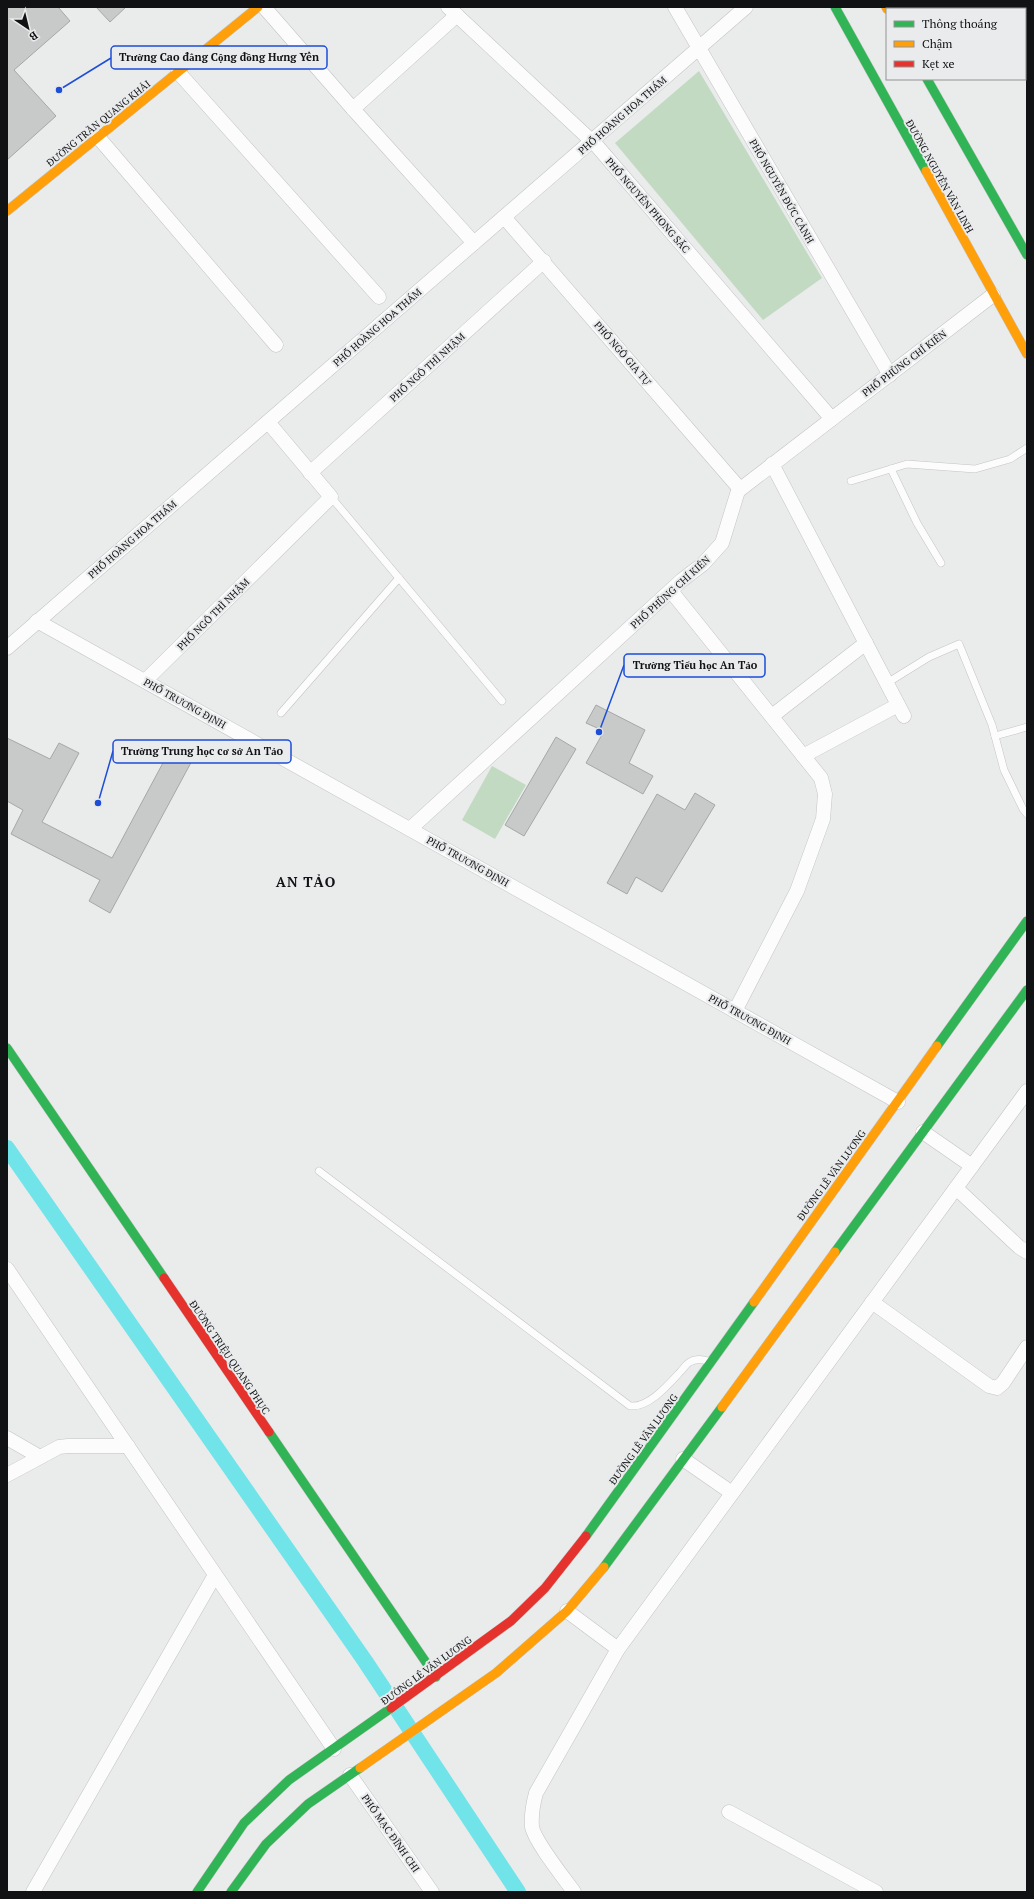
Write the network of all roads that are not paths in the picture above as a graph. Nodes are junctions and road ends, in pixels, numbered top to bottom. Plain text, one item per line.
1 (258, 7) edge
2 (264, 7) edge
3 (675, 7) edge
4 (746, 7) edge
5 (835, 7) edge
6 (452, 11) edge
7 (699, 48) junction
8 (178, 72) junction
9 (928, 80) edge
10 (353, 109) junction
11 (98, 137) junction
12 (592, 141) junction
13 (7, 211) edge
14 (504, 217) junction
15 (474, 243) junction
16 (1027, 255) edge
17 (544, 262) junction
18 (993, 296) junction
19 (379, 298) dead end
20 (276, 345) dead end
21 (1027, 354) edge
22 (890, 375) junction
23 (832, 419) junction
24 (268, 422) junction
25 (1027, 448) edge
26 (772, 464) junction
27 (892, 469) junction
28 (310, 473) junction
29 (851, 481) dead end
30 (740, 489) junction
31 (331, 497) junction
32 (941, 563) dead end
33 (399, 578) junction
34 (671, 591) junction
35 (37, 621) junction
36 (866, 643) junction
37 (7, 648) edge
38 (145, 681) junction
39 (887, 683) junction
40 (502, 701) dead end
41 (281, 713) dead end
42 (772, 716) junction
43 (1027, 726) edge
44 (995, 736) junction
45 (803, 756) junction
46 (1027, 814) edge
47 (410, 829) junction
48 (1027, 921) edge
49 (1026, 993) edge
50 (735, 1011) junction
51 (7, 1048) edge
52 (1027, 1091) edge
53 (898, 1102) junction
54 (923, 1132) junction
55 (972, 1166) junction
56 (319, 1170) dead end
57 (956, 1188) junction
58 (1027, 1252) edge
59 (7, 1268) edge
60 (872, 1302) junction
61 (1027, 1347) edge
62 (711, 1362) junction
63 (7, 1438) edge
64 (128, 1446) junction
65 (40, 1457) junction
66 (683, 1460) junction
67 (7, 1475) edge
68 (732, 1493) junction
69 (216, 1575) junction
70 (568, 1612) junction
71 (618, 1649) junction
72 (436, 1678) junction
73 (334, 1749) junction
74 (356, 1771) junction
75 (729, 1812) dead end
76 (33, 1892) edge
77 (197, 1892) edge
78 (231, 1892) edge
79 (432, 1892) edge
80 (574, 1892) edge
81 (876, 1892) edge

1 - 8 main road, ĐƯỜNG TRẦN QUANG KHẢI
2 - 10 street
3 - 7 street, PHỐ NGUYỄN ĐỨC CẢNH
4 - 7 street, PHỐ HOÀNG HOA THÁM
5 - 18 main road, ĐƯỜNG NGUYỄN VĂN LINH
6 - 10 street
6 - 12 street, PHỐ NGUYỄN PHONG SẮC
7 - 12 street, PHỐ HOÀNG HOA THÁM
7 - 22 street, PHỐ NGUYỄN ĐỨC CẢNH
8 - 11 main road, ĐƯỜNG TRẦN QUANG KHẢI
8 - 19 street
9 - 16 main road
10 - 15 street
11 - 13 main road, ĐƯỜNG TRẦN QUANG KHẢI
11 - 20 street
12 - 14 street, PHỐ HOÀNG HOA THÁM
12 - 23 street, PHỐ NGUYỄN PHONG SẮC
14 - 15 street, PHỐ HOÀNG HOA THÁM
14 - 17 street, PHỐ NGÔ GIA TỰ
15 - 24 street, PHỐ HOÀNG HOA THÁM
17 - 28 street, PHỐ NGÔ THÌ NHẬM
17 - 30 street, PHỐ NGÔ GIA TỰ
18 - 21 main road, ĐƯỜNG NGUYỄN VĂN LINH
18 - 22 street, PHỐ PHÙNG CHÍ KIÊN
22 - 23 street, PHỐ PHÙNG CHÍ KIÊN
23 - 26 street, PHỐ PHÙNG CHÍ KIÊN
24 - 28 street
24 - 35 street, PHỐ HOÀNG HOA THÁM
25 - 27 lane
26 - 30 street, PHỐ PHÙNG CHÍ KIÊN
26 - 36 street
27 - 29 lane
27 - 32 lane
28 - 31 street
30 - 34 street, PHỐ PHÙNG CHÍ KIÊN
31 - 33 lane
31 - 38 street, PHỐ NGÔ THÌ NHẬM
33 - 40 lane
33 - 41 lane
34 - 42 street
34 - 47 street, PHỐ PHÙNG CHÍ KIÊN
35 - 37 street, PHỐ HOÀNG HOA THÁM
35 - 38 street, PHỐ TRƯƠNG ĐỊNH
36 - 39 street
36 - 42 street
38 - 47 street, PHỐ TRƯƠNG ĐỊNH
39 - 44 lane
39 - 45 street
42 - 45 street
43 - 44 lane
44 - 46 lane
45 - 50 street
47 - 50 street, PHỐ TRƯƠNG ĐỊNH
48 - 53 main road, ĐƯỜNG LÊ VĂN LƯƠNG
49 - 54 main road
50 - 53 street, PHỐ TRƯƠNG ĐỊNH
51 - 72 main road, ĐƯỜNG TRIỆU QUANG PHỤC
52 - 55 street
53 - 62 main road, ĐƯỜNG LÊ VĂN LƯƠNG
54 - 55 street
54 - 66 main road
55 - 57 street
56 - 62 lane
57 - 58 street
57 - 60 street
59 - 64 street
60 - 61 street
60 - 68 street
62 - 72 main road, ĐƯỜNG LÊ VĂN LƯƠNG
63 - 65 street
64 - 65 street
64 - 69 street
65 - 67 street
66 - 68 street
66 - 70 main road
68 - 71 street
69 - 73 street
69 - 76 street
70 - 71 street
70 - 74 main road
71 - 80 street
72 - 73 main road, ĐƯỜNG LÊ VĂN LƯƠNG
73 - 77 main road, ĐƯỜNG LÊ VĂN LƯƠNG
74 - 78 main road
74 - 79 street, PHỐ MẠC ĐĨNH CHI
75 - 81 street

